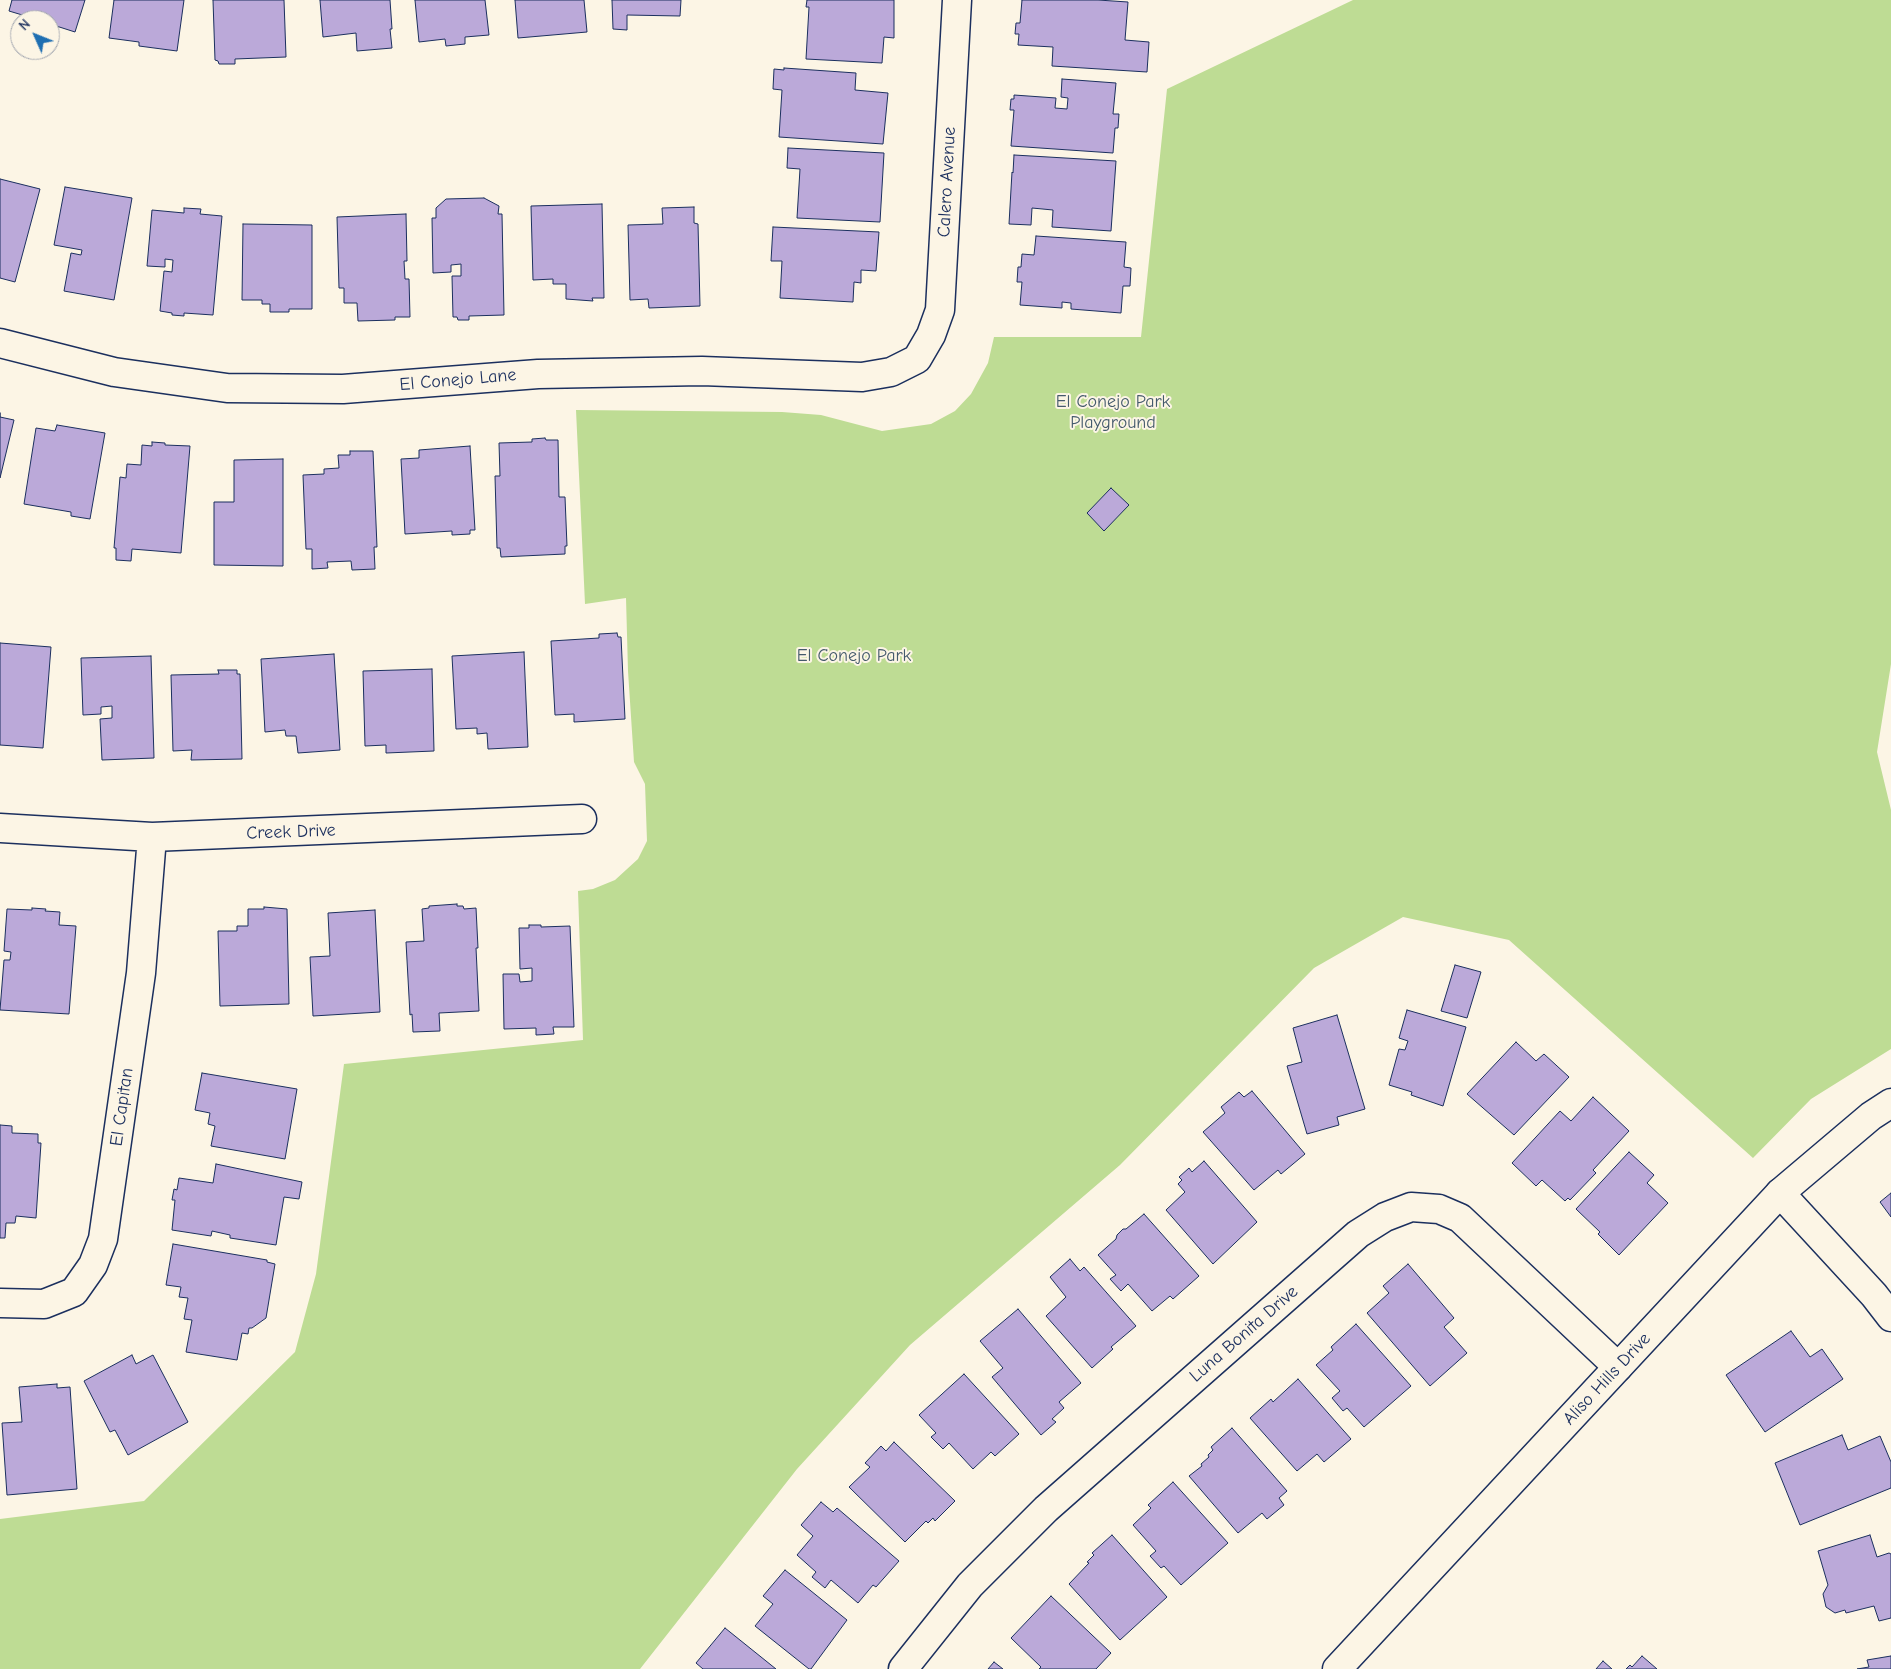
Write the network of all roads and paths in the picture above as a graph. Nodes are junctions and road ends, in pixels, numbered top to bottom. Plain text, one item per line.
1 (957, 0) edge
2 (0, 344) edge
3 (917, 358) joint
4 (582, 820) dead end
5 (0, 828) edge
6 (152, 837) junction
7 (1891, 1103) edge
8 (1780, 1193) junction
9 (0, 1303) edge
10 (1891, 1317) edge
11 (1618, 1367) junction
12 (903, 1669) edge
13 (1336, 1669) edge

1 - 3 street, Calero Avenue
2 - 3 street, El Conejo Lane
4 - 6 street, Creek Drive
5 - 6 street, Creek Drive
6 - 9 street, El Capitan
7 - 8 street, Aliso Hills Drive
8 - 10 street
8 - 11 street, Aliso Hills Drive
11 - 12 street, Luna Bonita Drive
11 - 13 street, Aliso Hills Drive

